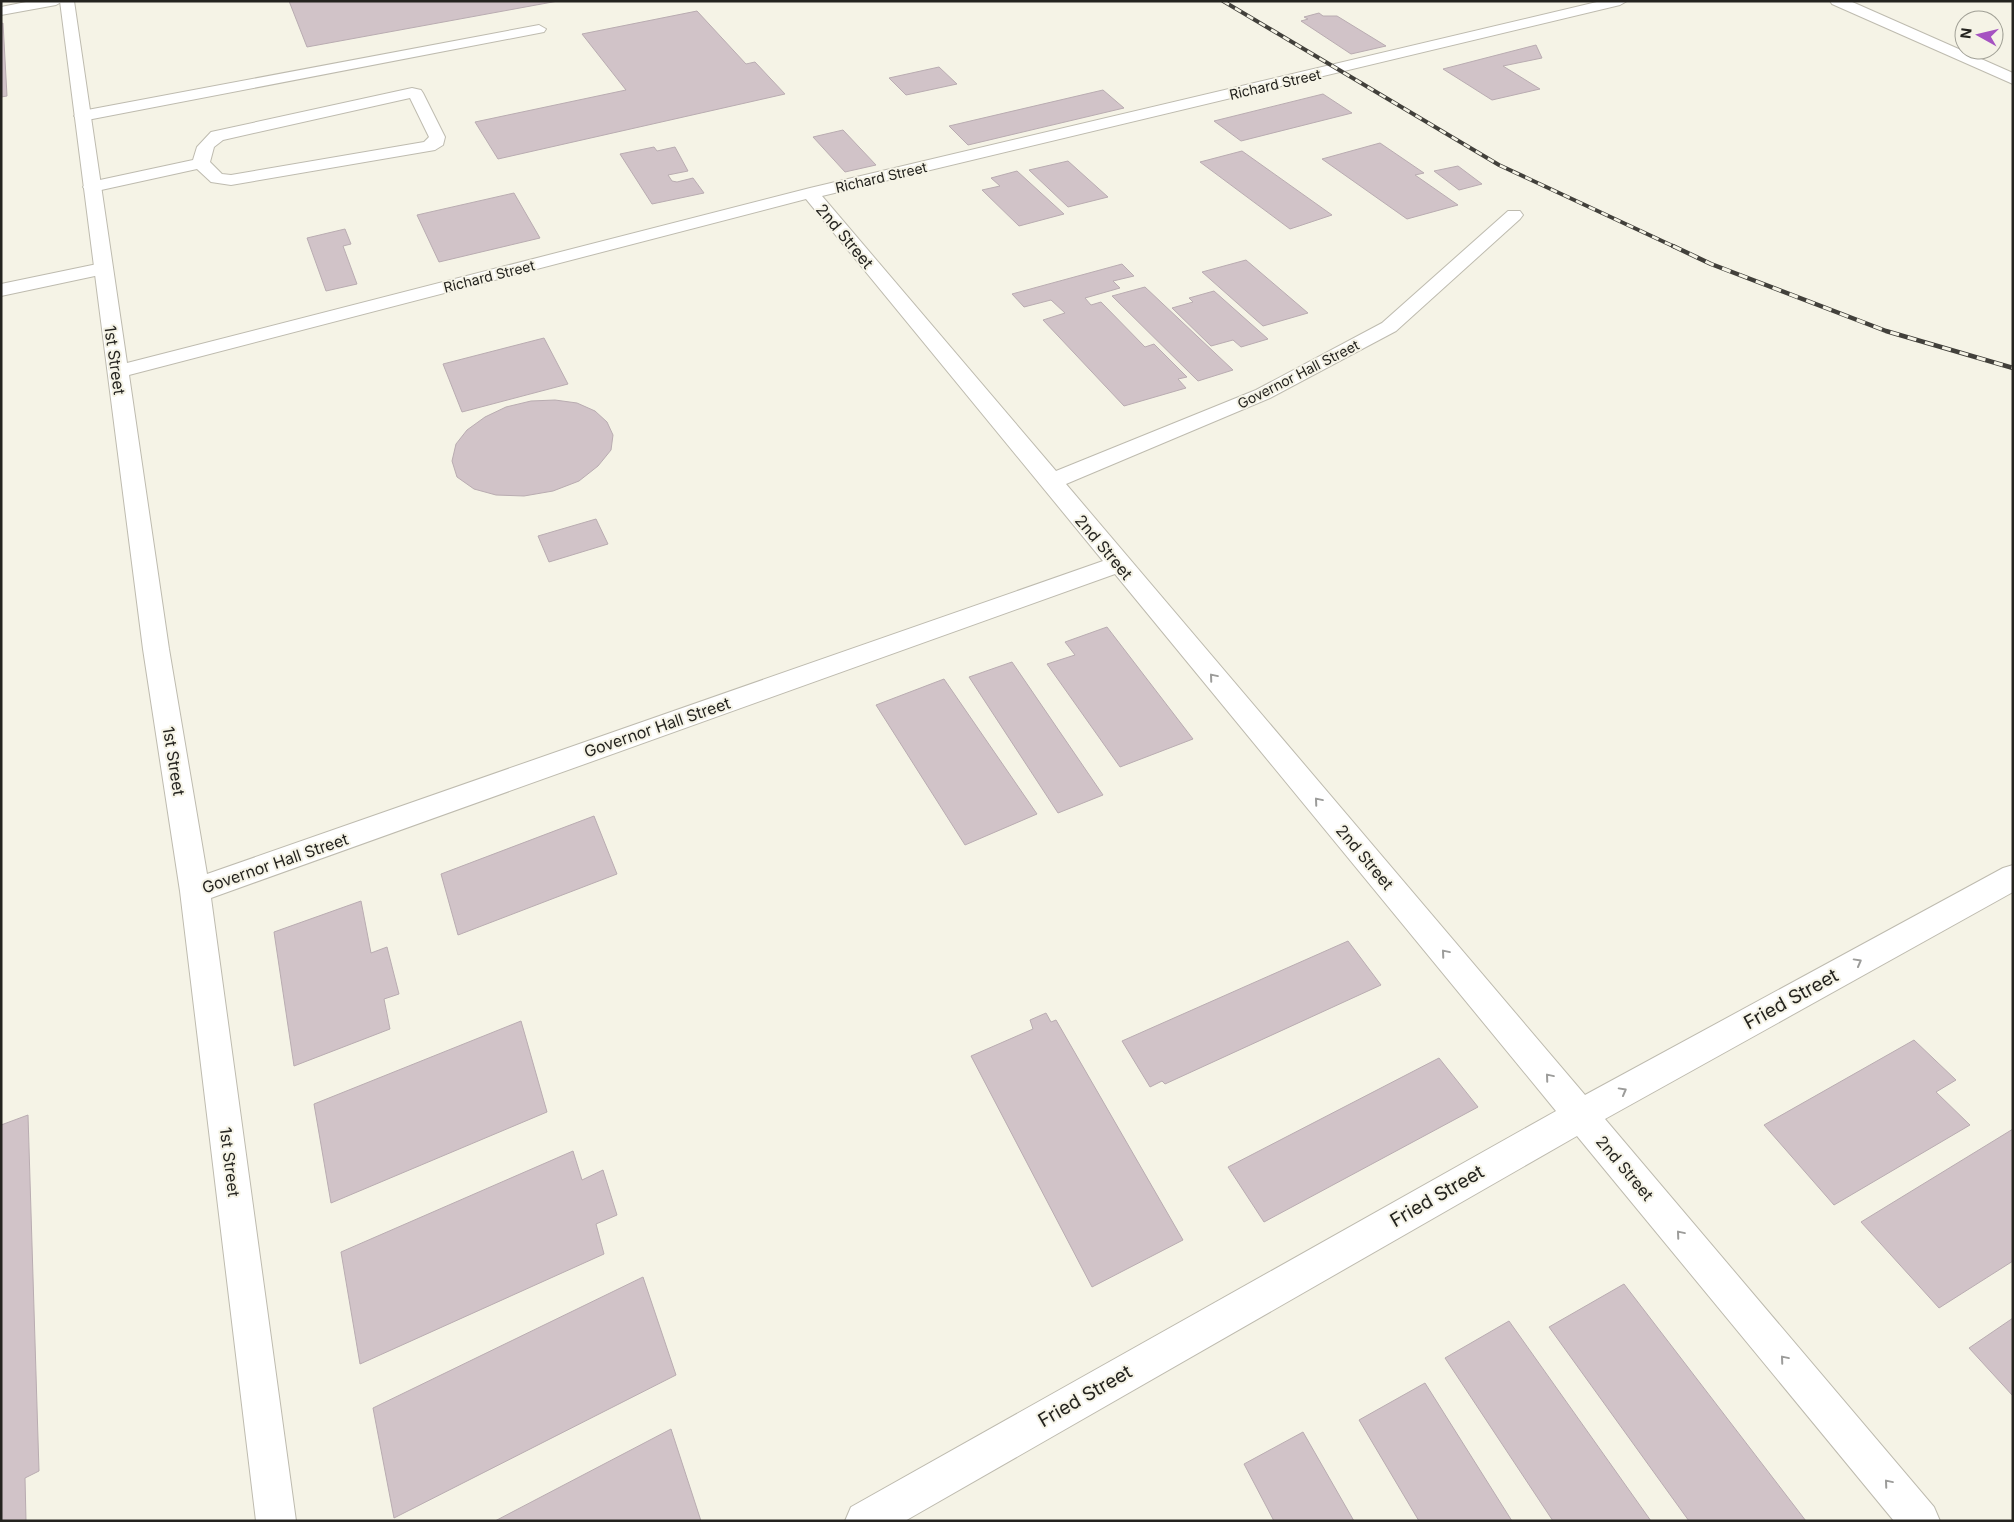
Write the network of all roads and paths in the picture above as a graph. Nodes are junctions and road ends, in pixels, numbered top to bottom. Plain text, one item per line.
1 (56, 1) edge
2 (68, 1) edge
3 (1620, 1) edge
4 (1837, 1) edge
5 (1591, 4) edge
6 (1, 11) edge
7 (539, 29) dead end
8 (2013, 79) edge
9 (82, 116) junction
10 (201, 163) junction
11 (92, 187) junction
12 (810, 193) junction
13 (1514, 215) dead end
14 (102, 269) junction
15 (1, 290) edge
16 (117, 372) junction
17 (1050, 482) junction
18 (1118, 564) junction
19 (2013, 877) edge
20 (195, 891) junction
21 (1581, 1114) junction
22 (276, 1521) edge
23 (865, 1521) edge
24 (1920, 1521) edge

1 - 6 street
2 - 9 street, 1st Street
3 - 5 street, Richard Street
4 - 8 street
5 - 12 street, Richard Street
7 - 9 street
9 - 11 street, 1st Street
10 - 10 street
10 - 11 street
11 - 14 street, 1st Street
12 - 16 street, Richard Street
12 - 17 street, 2nd Street
13 - 17 street, Governor Hall Street
14 - 15 street
14 - 16 street, 1st Street
16 - 20 street, 1st Street
17 - 18 street, 2nd Street
18 - 20 street, Governor Hall Street
21 -> 18 street, 2nd Street
21 -> 19 street, Fried Street
20 - 22 street, 1st Street
21 - 23 street, Fried Street
24 -> 21 street, 2nd Street

